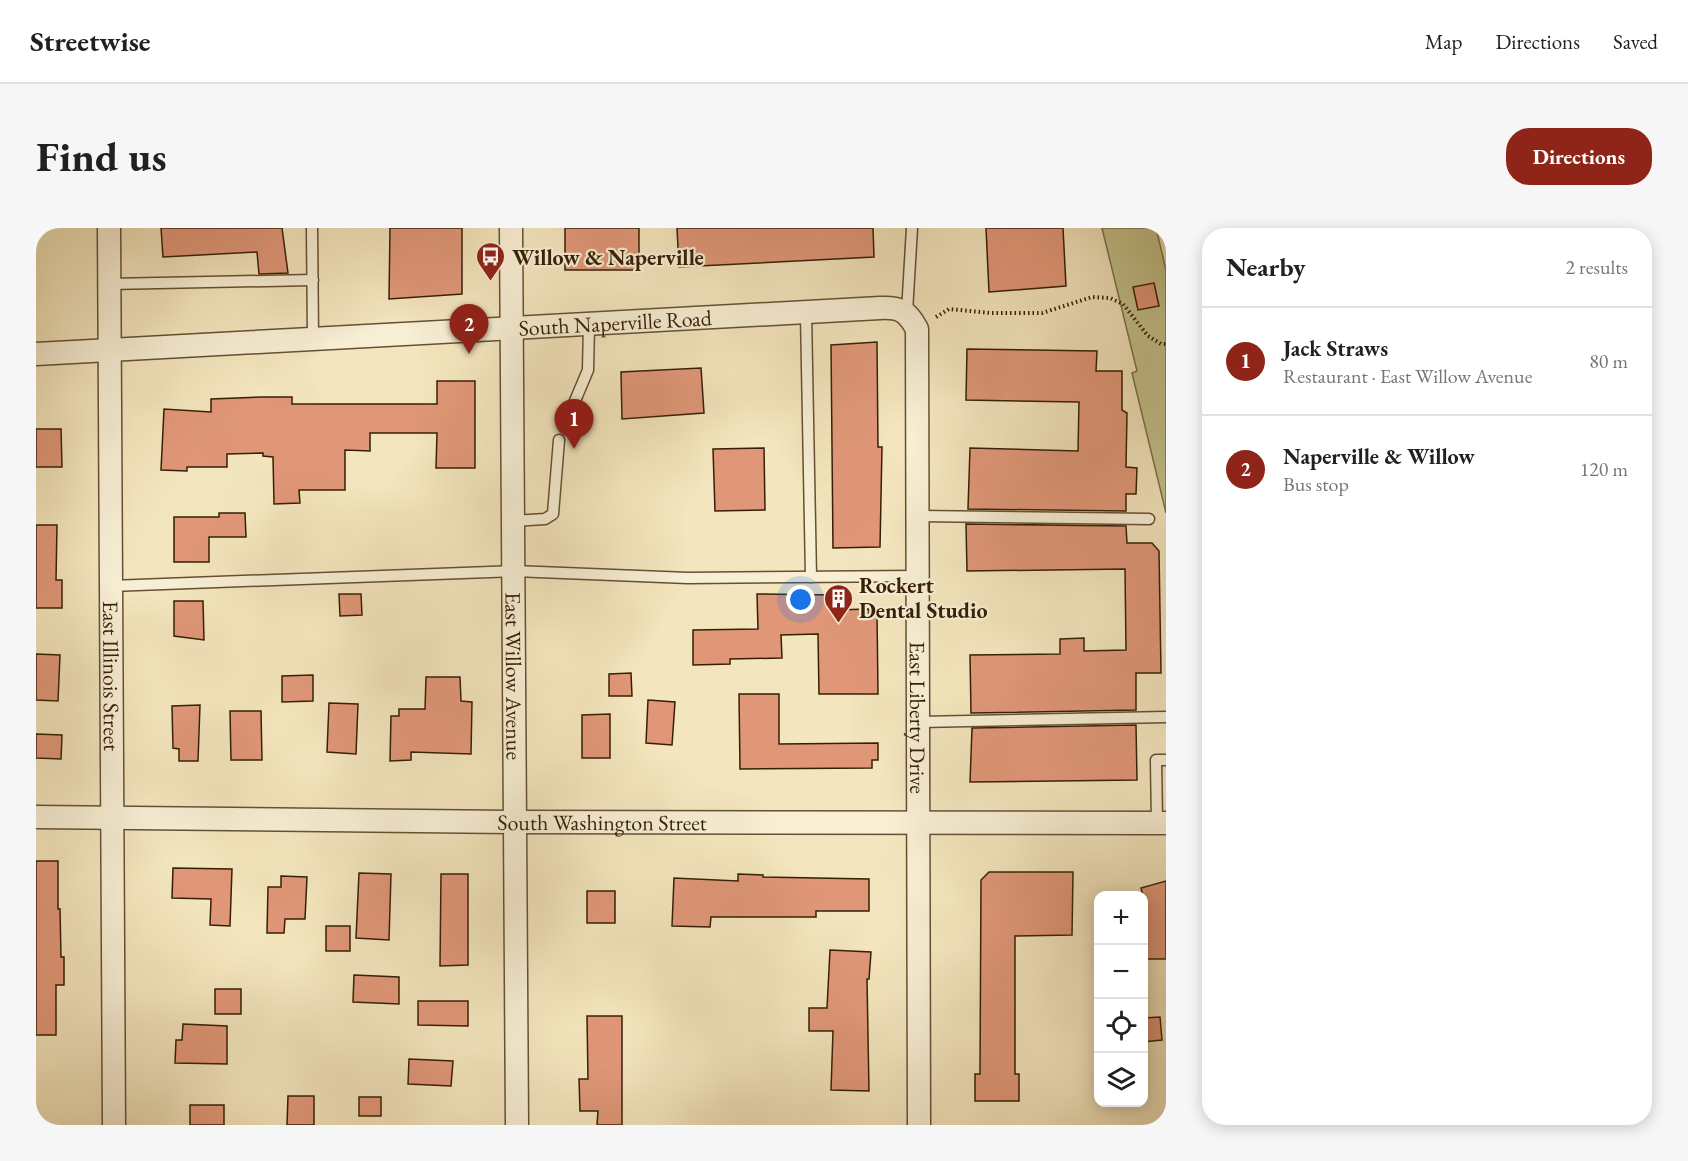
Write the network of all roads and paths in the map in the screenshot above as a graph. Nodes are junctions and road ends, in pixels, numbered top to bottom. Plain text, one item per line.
1 (109, 228) edge
2 (312, 228) edge
3 (511, 228) edge
4 (912, 228) edge
5 (313, 279) junction
6 (109, 284) junction
7 (806, 314) junction
8 (912, 320) junction
9 (588, 324) junction
10 (512, 328) junction
11 (313, 339) junction
12 (1166, 344) edge
13 (110, 350) junction
14 (36, 354) edge
15 (564, 427) dead end
16 (559, 440) dead end
17 (918, 516) junction
18 (1149, 519) dead end
19 (513, 521) junction
20 (514, 571) junction
21 (918, 576) junction
22 (811, 577) junction
23 (111, 586) junction
24 (1166, 717) edge
25 (920, 722) junction
26 (1166, 760) edge
27 (36, 817) edge
28 (112, 818) junction
29 (516, 822) junction
30 (919, 823) junction
31 (1161, 823) edge
32 (114, 1125) edge
33 (517, 1125) edge
34 (919, 1125) edge

1 - 6 street, East Illinois Street
2 - 5 lane
3 - 10 street, East Willow Avenue
4 - 8 lane
5 - 6 lane
5 - 11 lane
6 - 13 street, East Illinois Street
7 - 8 street, South Naperville Road
7 - 9 street, South Naperville Road
7 - 22 lane
8 - 12 path
8 - 17 street, East Liberty Drive
9 - 10 street, South Naperville Road
9 - 15 lane
10 - 11 street, South Naperville Road
10 - 19 street, East Willow Avenue
11 - 13 street, South Naperville Road
13 - 14 street, South Naperville Road
13 - 23 street, East Illinois Street
16 - 19 lane
17 - 18 lane
17 - 21 street, East Liberty Drive
19 - 20 street, East Willow Avenue
20 - 22 lane
20 - 23 lane
20 - 29 street, East Willow Avenue
21 - 22 lane
21 - 25 street, East Liberty Drive
23 - 28 street, East Illinois Street
24 - 25 lane
25 - 30 street, East Liberty Drive
26 - 31 lane
27 - 28 street, South Washington Street
28 - 29 street, South Washington Street
28 - 32 street, East Illinois Street
29 - 30 street, South Washington Street
29 - 33 street, East Willow Avenue
30 - 31 street, South Washington Street
30 - 34 street, East Liberty Drive

